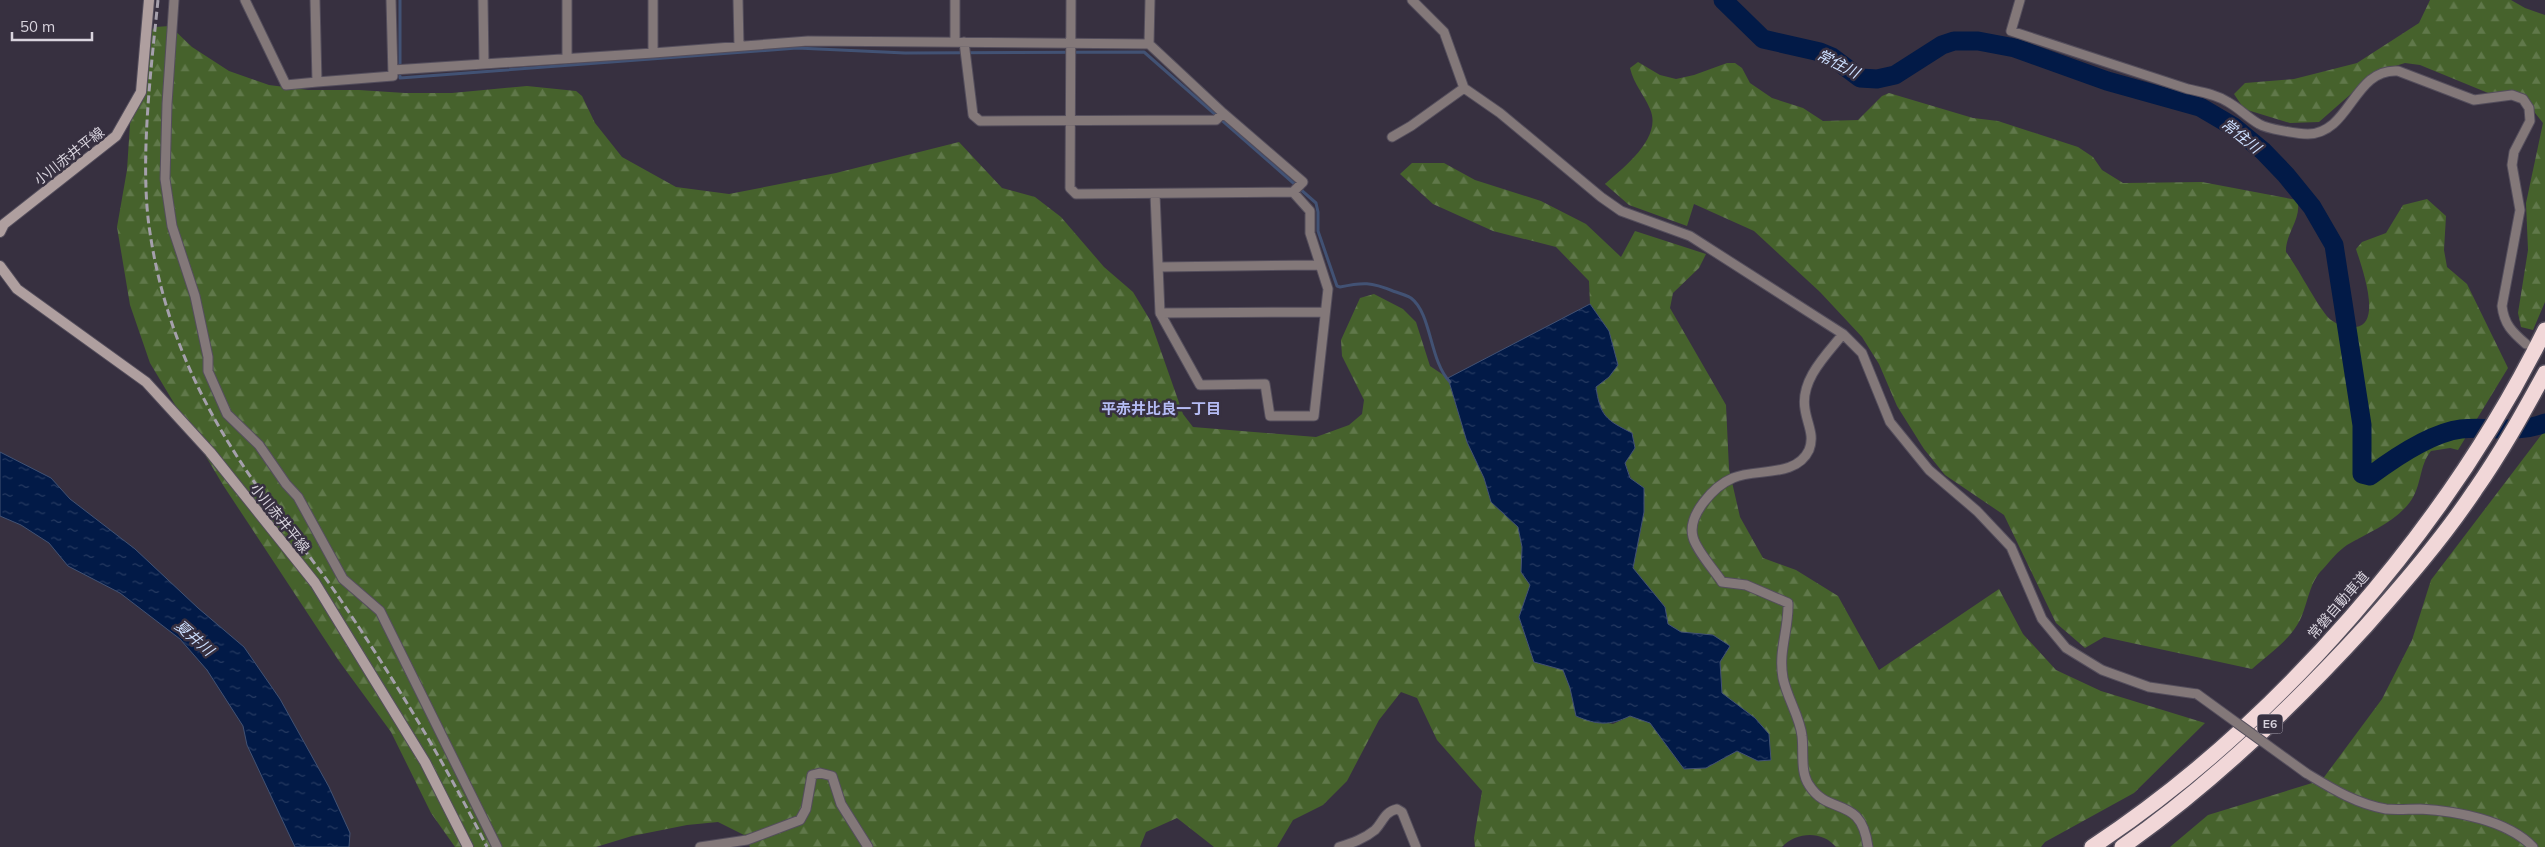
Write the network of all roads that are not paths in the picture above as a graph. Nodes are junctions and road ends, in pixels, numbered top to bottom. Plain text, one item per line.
1 (149, 0) edge
2 (174, 0) edge
3 (245, 0) edge
4 (315, 0) edge
5 (392, 0) edge
6 (483, 0) edge
7 (567, 0) edge
8 (653, 0) edge
9 (738, 0) edge
10 (955, 0) edge
11 (1071, 0) edge
12 (1150, 0) edge
13 (1412, 0) edge
14 (2020, 0) edge
15 (1149, 44) junction
16 (739, 46) junction
17 (962, 48) junction
18 (1071, 49) junction
19 (653, 53) junction
20 (567, 58) junction
21 (484, 64) junction
22 (393, 70) junction
23 (317, 82) junction
24 (1464, 88) junction
25 (1220, 117) junction
26 (1071, 121) junction
27 (1392, 137) dead end
28 (1296, 189) junction
29 (1155, 194) junction
30 (0, 232) edge
31 (1320, 265) junction
32 (0, 266) edge
33 (1159, 267) junction
34 (1325, 312) junction
35 (1160, 314) junction
36 (2545, 330) edge
37 (1843, 334) junction
38 (2529, 349) junction
39 (2544, 375) edge
40 (468, 847) edge
41 (497, 847) edge
42 (700, 847) edge
43 (868, 847) edge
44 (1339, 847) edge
45 (1416, 847) edge
46 (1868, 847) edge
47 (2092, 847) edge
48 (2122, 847) edge
49 (2534, 847) edge

1 - 30 main road, 小川赤井平線
2 - 41 street
3 - 23 street
4 - 23 street
5 - 22 street
6 - 21 street
7 - 20 street
8 - 19 street
9 - 16 street
10 - 17 street
11 - 18 street
12 - 15 street
13 - 24 street
14 - 38 street
15 - 18 street
15 - 25 street
16 - 17 street
16 - 19 street
17 - 18 street
17 - 26 street
18 - 26 street
19 - 20 street
20 - 21 street
21 - 22 street
22 - 23 street
24 - 27 street
24 - 37 street
25 - 26 street
25 - 28 street
26 - 29 street
28 - 29 street
28 - 31 street
29 - 33 street
31 - 33 street
31 - 34 street
32 - 40 main road, 小川赤井平線
33 - 35 street
34 - 35 street
34 - 35 street
36 - 38 highway, 常磐自動車道 / E6
37 - 46 street
37 - 49 street, bridge
38 - 47 highway, 常磐自動車道 / E6
39 - 48 highway, E6
42 - 43 street
44 - 45 street

